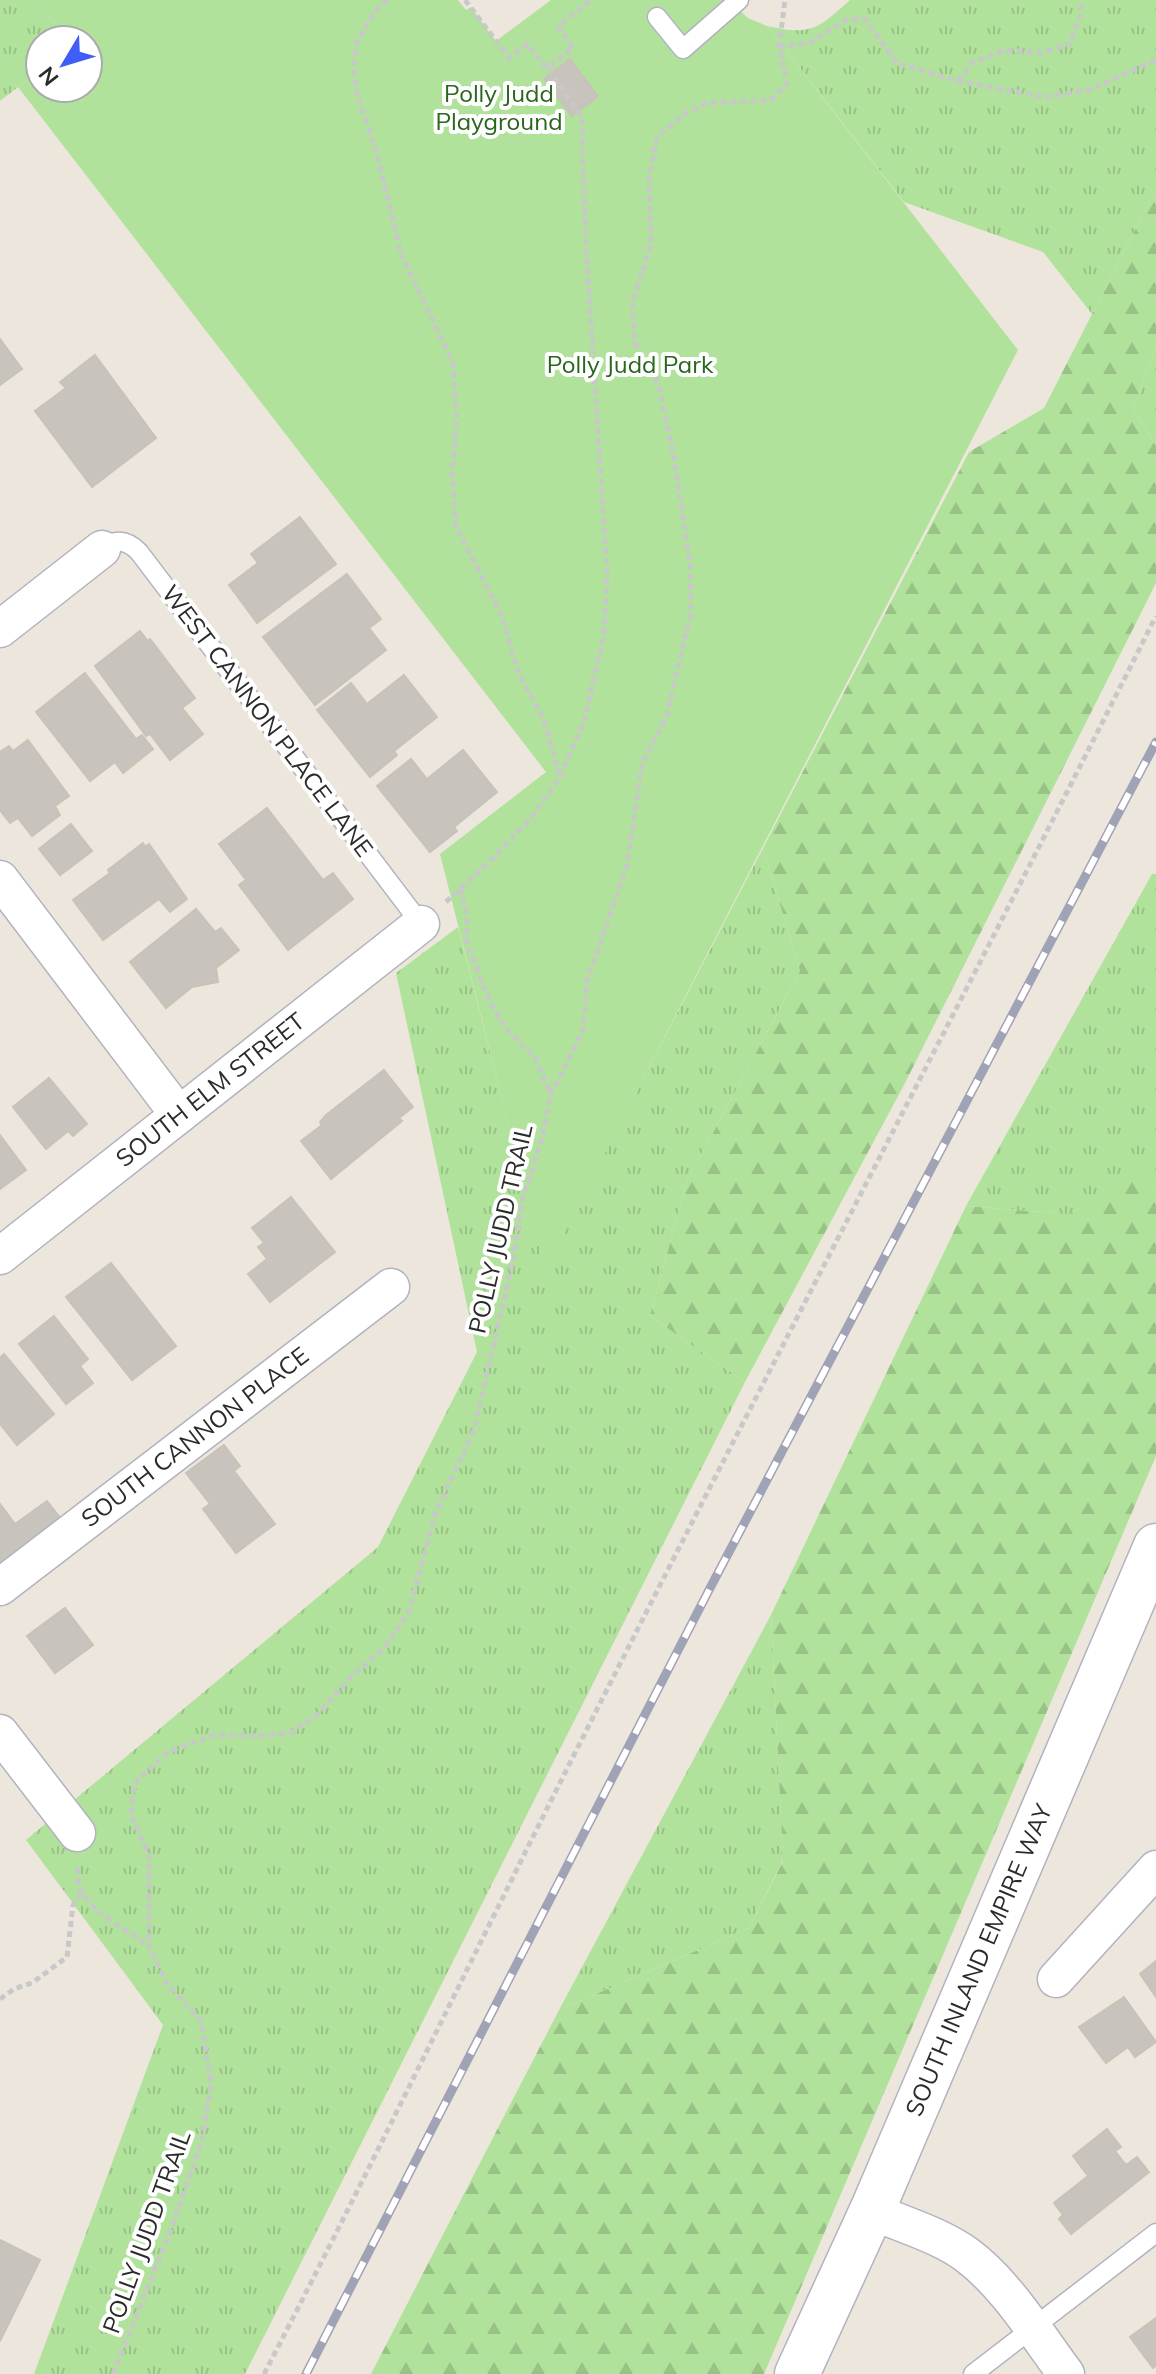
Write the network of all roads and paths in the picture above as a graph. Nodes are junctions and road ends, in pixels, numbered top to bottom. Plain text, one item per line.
1 (387, 0) edge
2 (465, 0) edge
3 (591, 0) edge
4 (739, 0) edge
5 (785, 0) edge
6 (1081, 0) edge
7 (657, 17) dead end
8 (779, 47) junction
9 (1156, 60) edge
10 (548, 68) junction
11 (958, 81) junction
12 (102, 549) joint
13 (1156, 616) edge
14 (0, 629) edge
15 (560, 777) junction
16 (0, 879) edge
17 (460, 889) junction
18 (421, 924) junction
19 (551, 1094) junction
20 (179, 1115) junction
21 (0, 1256) edge
22 (391, 1287) dead end
23 (1152, 1566) edge
24 (0, 1587) edge
25 (0, 1733) edge
26 (77, 1833) joint
27 (1156, 1869) edge
28 (83, 1891) junction
29 (149, 1946) junction
30 (1056, 1979) dead end
31 (0, 1999) edge
32 (872, 2211) junction
33 (1156, 2233) edge
34 (1031, 2329) junction
35 (113, 2374) edge
36 (264, 2374) edge
37 (797, 2374) edge
38 (973, 2374) edge
39 (1066, 2374) edge

1 - 15 path
2 - 10 path
3 - 10 path
4 - 7 lane
5 - 8 path, POLLY JUDD TRAIL
6 - 11 path
8 - 11 path
8 - 19 path, POLLY JUDD TRAIL
9 - 11 path
10 - 15 path
12 - 14 street
12 - 18 lane, WEST CANNON PLACE LANE
13 - 36 path
15 - 17 path
16 - 20 street
17 - 18 path
17 - 19 path
18 - 20 street, SOUTH ELM STREET
19 - 29 path, POLLY JUDD TRAIL
20 - 21 street, SOUTH ELM STREET
22 - 24 street, SOUTH CANNON PLACE
23 - 32 street, SOUTH INLAND EMPIRE WAY
25 - 26 street
26 - 28 path
27 - 30 street
28 - 29 path
28 - 31 path
29 - 35 path, POLLY JUDD TRAIL
32 - 34 street
32 - 37 street, SOUTH INLAND EMPIRE WAY
33 - 34 lane
34 - 38 lane
34 - 39 street

